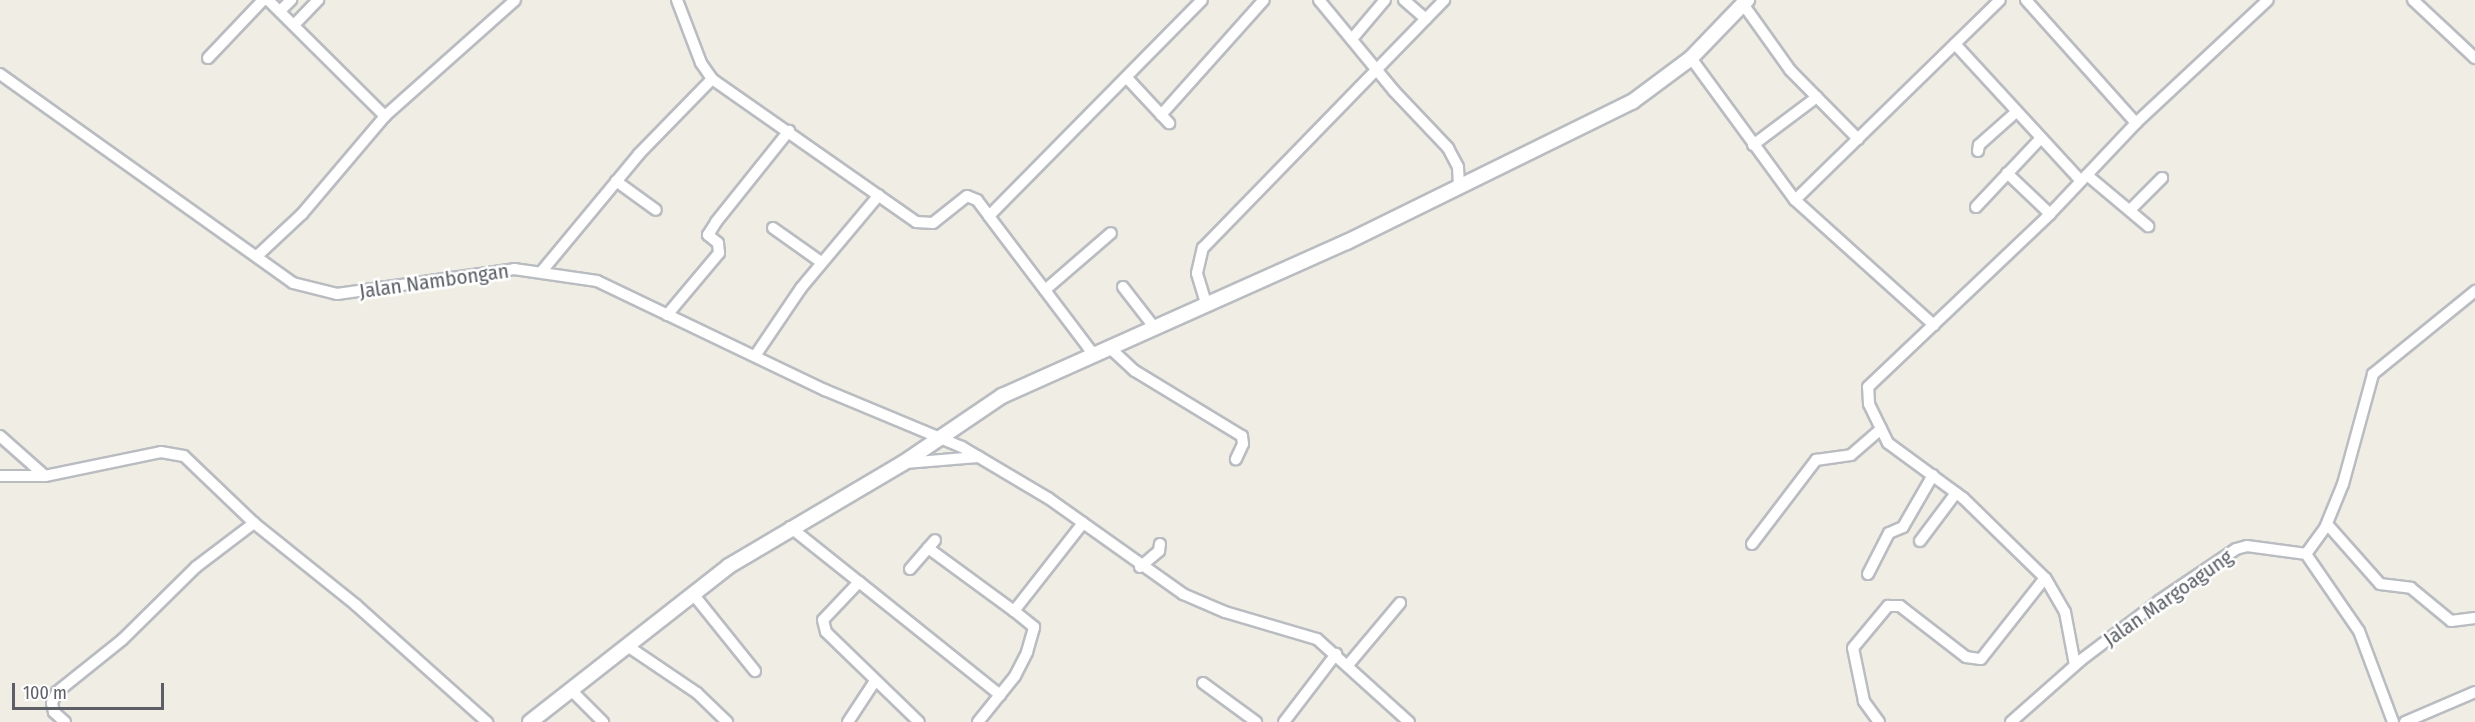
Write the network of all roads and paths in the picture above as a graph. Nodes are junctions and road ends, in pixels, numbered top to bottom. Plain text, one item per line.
1 (263, 0) edge
2 (268, 0) edge
3 (291, 0) edge
4 (318, 0) edge
5 (515, 0) edge
6 (677, 0) edge
7 (1202, 0) edge
8 (1264, 0) edge
9 (1319, 0) edge
10 (1385, 0) edge
11 (1404, 0) edge
12 (1444, 0) edge
13 (2000, 0) edge
14 (2026, 0) edge
15 (2268, 0) edge
16 (2413, 0) edge
17 (1745, 2) edge
18 (280, 11) junction
19 (1426, 19) junction
20 (294, 25) junction
21 (1352, 39) junction
22 (1955, 44) junction
23 (208, 58) dead end
24 (1691, 58) junction
25 (2475, 58) edge
26 (1378, 70) junction
27 (0, 74) edge
28 (712, 78) junction
29 (1127, 78) junction
30 (1816, 97) junction
31 (2015, 112) junction
32 (385, 116) junction
33 (2136, 123) junction
34 (789, 131) junction
35 (2041, 138) junction
36 (1858, 139) junction
37 (1753, 146) junction
38 (1978, 151) dead end
39 (2007, 173) junction
40 (2084, 178) junction
41 (2162, 178) dead end
42 (616, 181) junction
43 (1461, 182) junction
44 (879, 195) junction
45 (1795, 200) junction
46 (1976, 207) dead end
47 (2131, 209) junction
48 (656, 210) dead end
49 (2050, 214) junction
50 (989, 216) junction
51 (2148, 226) dead end
52 (773, 228) dead end
53 (1111, 233) dead end
54 (257, 256) junction
55 (822, 262) junction
56 (542, 271) junction
57 (1123, 287) dead end
58 (1045, 290) junction
59 (2475, 291) edge
60 (1206, 303) junction
61 (667, 315) junction
62 (1934, 325) junction
63 (1154, 327) junction
64 (1110, 348) junction
65 (1094, 355) junction
66 (755, 356) junction
67 (1881, 429) junction
68 (0, 436) edge
69 (939, 436) junction
70 (979, 457) junction
71 (1236, 459) dead end
72 (903, 463) junction
73 (1933, 475) junction
74 (0, 476) edge
75 (45, 476) junction
76 (1956, 493) junction
77 (254, 523) junction
78 (1083, 523) junction
79 (2327, 524) junction
80 (790, 526) junction
81 (1920, 541) dead end
82 (1160, 544) dead end
83 (1752, 544) dead end
84 (2306, 554) junction
85 (1140, 567) junction
86 (909, 569) dead end
87 (1868, 574) dead end
88 (2045, 578) junction
89 (859, 582) junction
90 (693, 594) junction
91 (1400, 603) dead end
92 (1014, 611) junction
93 (2475, 618) edge
94 (626, 645) junction
95 (1336, 654) junction
96 (1348, 665) junction
97 (2075, 665) junction
98 (755, 671) dead end
99 (875, 681) junction
100 (1203, 683) dead end
101 (570, 689) junction
102 (2475, 692) edge
103 (1000, 695) junction
104 (65, 722) edge
105 (487, 722) edge
106 (530, 722) edge
107 (603, 722) edge
108 (728, 722) edge
109 (848, 722) edge
110 (919, 722) edge
111 (978, 722) edge
112 (1256, 722) edge
113 (1284, 722) edge
114 (1409, 722) edge
115 (1879, 722) edge
116 (2012, 722) edge
117 (2393, 722) edge
118 (2405, 722) edge

1 - 23 street
2 - 18 street
3 - 18 street
4 - 20 street
5 - 32 street
6 - 28 street
7 - 29 street
8 - 29 street
9 - 21 street
10 - 21 street
11 - 19 street
12 - 19 street
13 - 22 street
14 - 33 street
15 - 33 street
16 - 25 street
17 - 24 street
17 - 30 street
18 - 20 street
19 - 26 street
20 - 32 street
21 - 26 street
22 - 31 street
22 - 36 street
24 - 37 street
24 - 43 street
26 - 43 street
26 - 60 street
27 - 54 street, Jalan Nambongan
28 - 34 street
28 - 42 street
29 - 50 street
30 - 36 street
30 - 37 street
31 - 35 street
31 - 38 street
32 - 54 street
33 - 40 street
34 - 44 street
34 - 61 street
35 - 39 street
35 - 40 street
36 - 45 street
37 - 45 street
39 - 46 street
39 - 49 street
40 - 47 street
40 - 49 street
41 - 47 street
42 - 48 street
42 - 56 street
43 - 60 street
44 - 50 street
44 - 55 street
45 - 62 street
47 - 51 street
49 - 62 street
50 - 58 street
52 - 55 street
53 - 58 street
54 - 56 street, Jalan Nambongan
55 - 66 street
56 - 61 street, Jalan Nambongan
57 - 63 street
58 - 65 street
59 - 79 street
60 - 63 street
61 - 66 street, Jalan Nambongan
62 - 67 street
63 - 64 street
64 - 65 street
64 - 71 street
65 - 69 street
66 - 69 street, Jalan Nambongan
67 - 73 street
67 - 83 street
68 - 75 street
69 - 70 street, Jalan Nambongan
69 - 72 street
70 - 72 street
70 - 78 street, Jalan Nambongan
72 - 80 street
73 - 76 street
73 - 87 street
74 - 75 street
75 - 77 street
76 - 81 street
76 - 88 street
77 - 104 street
77 - 105 street
78 - 85 street, Jalan Nambongan
78 - 92 street
79 - 84 street
79 - 93 street
80 - 89 street
80 - 90 street
82 - 85 street
84 - 97 street, Jalan Margoagung
84 - 117 street
85 - 95 street, Jalan Nambongan
86 - 92 street
88 - 97 street
88 - 115 street
89 - 99 street
89 - 103 street
90 - 94 street
90 - 98 street
91 - 96 street
92 - 103 street
94 - 101 street
94 - 108 street
95 - 96 street, Jalan Nambongan
95 - 113 street
96 - 114 street, Jalan Nambongan
97 - 116 street, Jalan Margoagung
99 - 109 street
99 - 110 street
100 - 112 street
101 - 106 street
101 - 107 street
102 - 118 street
103 - 111 street

